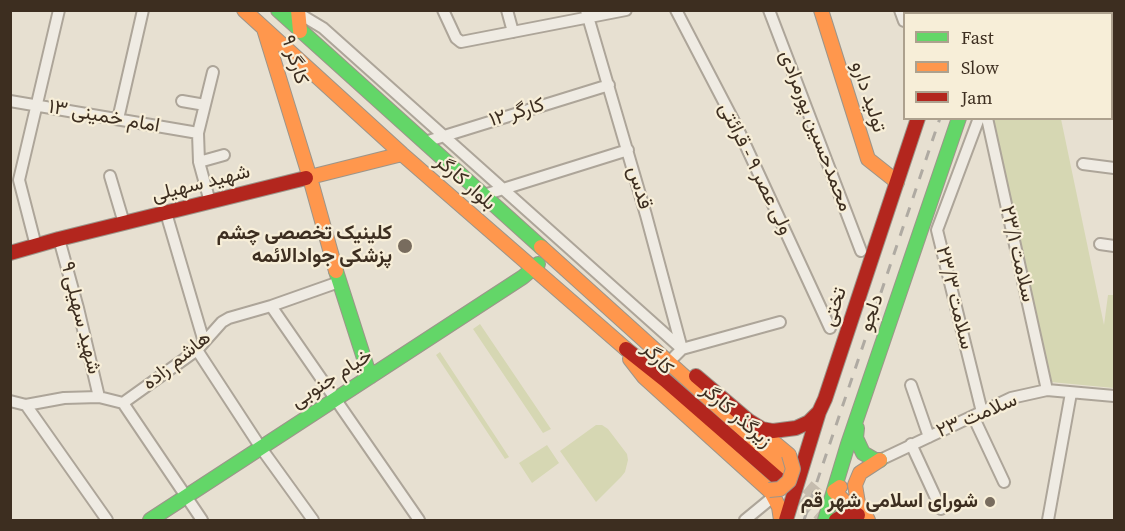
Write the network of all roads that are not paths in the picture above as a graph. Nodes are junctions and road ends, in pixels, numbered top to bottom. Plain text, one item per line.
1 (143, 10) edge
2 (244, 10) edge
3 (278, 10) edge
4 (443, 10) edge
5 (507, 10) edge
6 (626, 10) edge
7 (676, 10) edge
8 (769, 10) edge
9 (821, 10) edge
10 (298, 12) edge
11 (58, 14) edge
12 (587, 14) edge
13 (264, 28) junction
14 (300, 31) junction
15 (513, 32) junction
16 (213, 72) dead end
17 (609, 85) junction
18 (10, 101) edge
19 (183, 101) dead end
20 (205, 105) junction
21 (36, 106) junction
22 (118, 119) junction
23 (917, 120) edge
24 (958, 120) edge
25 (978, 120) edge
26 (987, 120) edge
27 (198, 133) junction
28 (442, 135) junction
29 (425, 142) junction
30 (628, 150) junction
31 (402, 154) junction
32 (224, 155) dead end
33 (200, 162) junction
34 (1083, 164) dead end
35 (1114, 168) edge
36 (110, 176) dead end
37 (310, 178) junction
38 (897, 182) junction
39 (503, 189) junction
40 (484, 195) junction
41 (210, 202) junction
42 (166, 213) junction
43 (124, 223) junction
44 (59, 239) junction
45 (1100, 244) dead end
46 (36, 246) junction
47 (1114, 246) edge
48 (861, 251) dead end
49 (10, 253) edge
50 (548, 253) junction
51 (534, 269) junction
52 (339, 282) junction
53 (271, 306) junction
54 (780, 322) dead end
55 (830, 328) dead end
56 (618, 343) junction
57 (200, 346) junction
58 (674, 364) junction
59 (370, 377) junction
60 (911, 385) dead end
61 (1047, 390) junction
62 (1071, 393) junction
63 (1114, 396) edge
64 (99, 397) junction
65 (336, 400) junction
66 (10, 401) edge
67 (123, 403) junction
68 (26, 405) junction
69 (819, 412) junction
70 (859, 414) junction
71 (978, 414) junction
72 (749, 421) junction
73 (929, 436) junction
74 (911, 444) junction
75 (261, 448) junction
76 (880, 460) junction
77 (860, 473) junction
78 (786, 477) tunnel mouth
79 (1004, 482) dead end
80 (834, 491) junction
81 (771, 493) junction
82 (186, 497) junction
83 (941, 509) dead end
84 (788, 514) edge
85 (863, 519) edge
86 (107, 520) edge
87 (150, 520) edge
88 (202, 520) edge
89 (312, 520) edge
90 (419, 520) edge
91 (746, 520) edge
92 (781, 520) edge
93 (825, 520) edge
94 (836, 520) tunnel mouth
95 (1048, 520) edge

1 - 22 street
2 - 13 street, بلوار کارگر
3 - 14 street, بلوار کارگر
4 - 15 street
5 - 15 street
6 - 12 street
7 - 55 street, ولی عصر ۹ - قرائتی
8 - 48 street, محمدحسین پورمرادی
9 - 38 street, تولید دارو
10 - 14 street
10 - 28 street
11 - 21 street
12 - 15 street
12 - 17 street, قدس
13 - 31 street, بلوار کارگر
13 - 37 street, کارگر ۹
14 - 29 street, بلوار کارگر
16 - 20 street
17 - 28 street, کارگر ۱۲
17 - 30 street, قدس
18 - 21 street, امام خمینی ۱۳
19 - 20 street
20 - 27 street
21 - 22 street, امام خمینی ۱۳
21 - 46 street
22 - 27 street, امام خمینی ۱۳
23 - 38 street, تختی
24 - 70 street, دلجو
25 - 71 street, سلامت ۲۳/۳
26 - 61 street, سلامت ۲۳/۱
27 - 33 street
28 - 29 street, کارگر ۱۲
28 - 39 street
29 - 40 street, بلوار کارگر
30 - 39 street
30 - 58 street, قدس
31 - 37 street, شهید سهیلی
31 - 51 street, بلوار کارگر
32 - 33 street
33 - 41 street
34 - 35 street
36 - 43 street
37 - 41 street, شهید سهیلی
37 - 52 street, کارگر ۹
38 - 69 street, تختی
39 - 40 street
39 - 58 street
40 - 50 street, بلوار کارگر
41 - 42 street, شهید سهیلی
42 - 43 street, شهید سهیلی
42 - 57 street
43 - 44 street, شهید سهیلی
44 - 46 street, شهید سهیلی
44 - 64 street, شهید سهیلی ۹
45 - 47 street
46 - 49 street, شهید سهیلی
50 - 51 street, خیام جنوبی
50 - 58 street, بلوار کارگر
51 - 56 street, بلوار کارگر
51 - 59 street, خیام جنوبی
52 - 53 street, هاشم زاده
52 - 59 street, کارگر ۹
53 - 57 street, هاشم زاده
53 - 65 street
54 - 58 street
56 - 58 street, بلوار کارگر
56 - 81 street, کارگر
57 - 67 street, هاشم زاده
57 - 75 street
58 - 72 street
58 - 78 street, زیرگذر کارگر
59 - 65 street, خیام جنوبی
60 - 73 street
61 - 62 street, سلامت ۲۳
61 - 71 street, سلامت ۲۳
62 - 63 street, سلامت ۲۳
62 - 95 street
64 - 67 street, هاشم زاده
64 - 68 street, هاشم زاده
65 - 75 street, خیام جنوبی
65 - 90 street
66 - 68 street, هاشم زاده
67 - 82 street
68 - 86 street
69 - 72 street
69 - 84 street, تختی
70 - 76 street
70 - 80 street, دلجو
71 - 73 street, سلامت ۲۳
71 - 79 street, سلامت ۲۳/۳
72 - 81 street, bridge
73 - 74 street, سلامت ۲۳
74 - 76 street, سلامت ۲۳
74 - 83 street
75 - 82 street, خیام جنوبی
75 - 89 street
76 - 77 street
77 - 80 street
77 - 85 street
80 - 85 street
80 - 93 street, دلجو
81 - 91 street
81 - 92 street
82 - 87 street, خیام جنوبی
82 - 88 street
85 - 94 street, bridge

